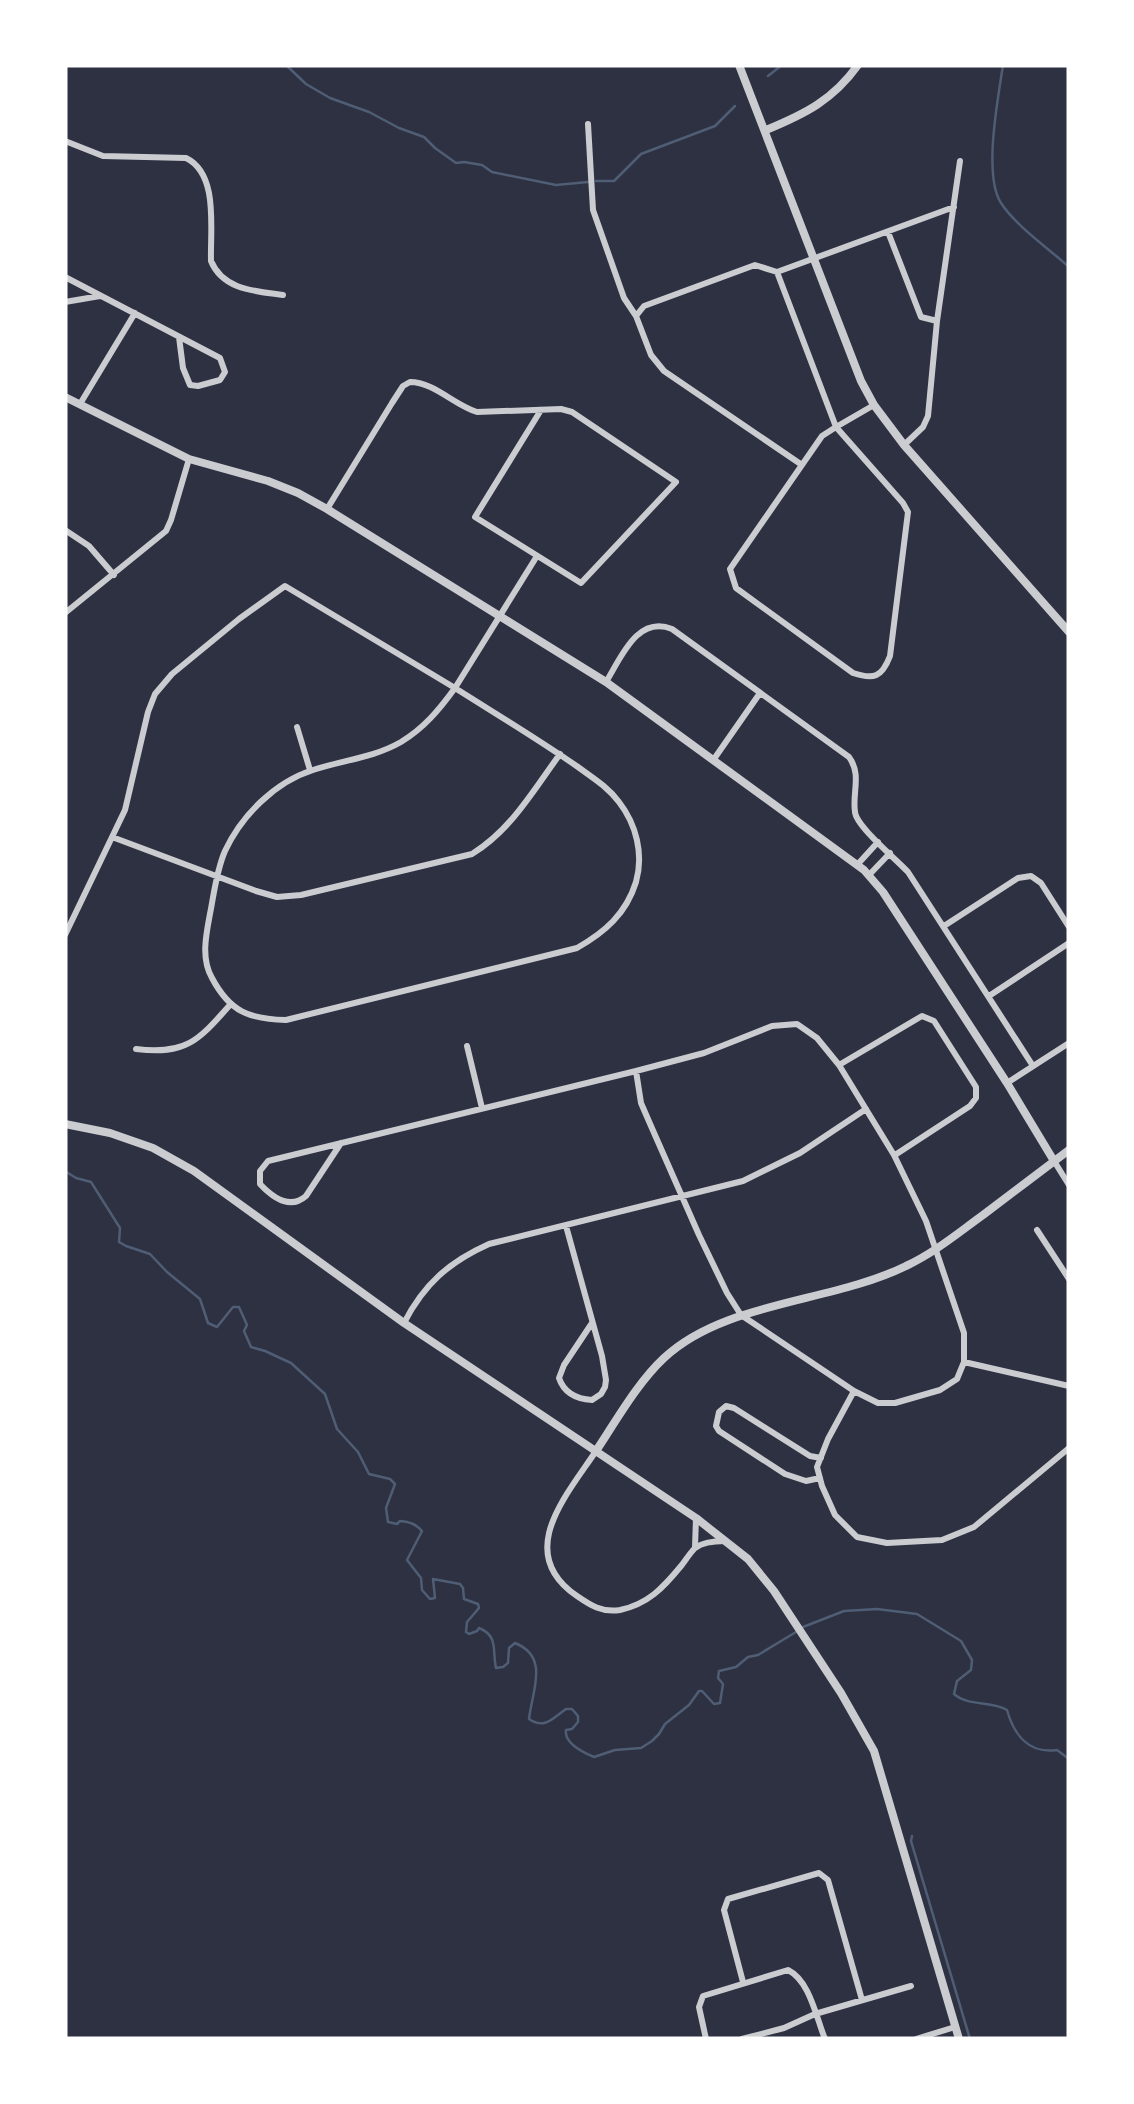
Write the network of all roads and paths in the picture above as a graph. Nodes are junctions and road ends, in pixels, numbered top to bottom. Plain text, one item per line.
1 (739, 65) edge
2 (858, 65) edge
3 (588, 124) dead end
4 (766, 130) junction
5 (65, 141) edge
6 (960, 160) dead end
7 (954, 207) junction
8 (888, 232) junction
9 (814, 259) junction
10 (778, 272) junction
11 (65, 277) edge
12 (283, 295) dead end
13 (101, 296) junction
14 (65, 302) edge
15 (135, 314) junction
16 (636, 316) junction
17 (938, 321) junction
18 (179, 337) junction
19 (65, 397) edge
20 (80, 404) junction
21 (874, 405) junction
22 (541, 410) junction
23 (836, 427) junction
24 (904, 444) junction
25 (189, 459) junction
26 (802, 465) junction
27 (327, 509) junction
28 (65, 530) edge
29 (537, 556) junction
30 (114, 575) junction
31 (65, 613) edge
32 (499, 615) junction
33 (1069, 632) edge
34 (606, 682) junction
35 (455, 688) junction
36 (760, 693) junction
37 (297, 727) dead end
38 (560, 754) junction
39 (714, 759) junction
40 (310, 770) junction
41 (112, 837) junction
42 (878, 842) junction
43 (890, 853) junction
44 (856, 865) junction
45 (870, 875) junction
46 (217, 876) junction
47 (944, 926) junction
48 (1069, 927) edge
49 (65, 935) edge
50 (1069, 943) edge
51 (989, 996) junction
52 (230, 1005) junction
53 (1069, 1043) edge
54 (467, 1046) dead end
55 (136, 1049) dead end
56 (839, 1066) junction
57 (1033, 1066) junction
58 (636, 1071) junction
59 (1007, 1084) junction
60 (482, 1108) junction
61 (866, 1109) junction
62 (65, 1124) edge
63 (341, 1143) junction
64 (1069, 1150) edge
65 (894, 1155) junction
66 (1054, 1162) junction
67 (1069, 1184) edge
68 (684, 1197) junction
69 (566, 1226) junction
70 (1037, 1230) dead end
71 (935, 1250) junction
72 (1069, 1280) edge
73 (741, 1315) junction
74 (404, 1322) junction
75 (592, 1323) junction
76 (964, 1362) junction
77 (1069, 1386) edge
78 (854, 1391) junction
79 (1069, 1448) edge
80 (596, 1450) junction
81 (821, 1458) junction
82 (820, 1478) junction
83 (696, 1518) junction
84 (728, 1541) junction
85 (695, 1548) junction
86 (744, 1982) junction
87 (911, 1986) dead end
88 (862, 2000) junction
89 (816, 2014) junction
90 (955, 2028) junction
91 (706, 2039) edge
92 (742, 2039) edge
93 (825, 2039) edge
94 (916, 2039) edge
95 (959, 2039) edge

1 - 4 street
2 - 4 street
3 - 16 street
4 - 9 street
5 - 12 street
6 - 7 street
7 - 8 street
7 - 17 street
8 - 9 street
8 - 17 street
9 - 10 street
9 - 21 street
10 - 16 street
10 - 23 street
11 - 13 street
13 - 14 street
13 - 15 street
15 - 18 street
15 - 20 street
16 - 26 street
17 - 24 street
18 - 18 street
19 - 20 street
20 - 25 street
21 - 23 street
21 - 24 street
22 - 27 street
22 - 29 street
22 - 29 street
23 - 26 street
23 - 26 street
24 - 33 street
25 - 27 street
25 - 30 street
27 - 32 street
28 - 30 street
29 - 32 street
30 - 31 street
32 - 34 street
32 - 35 street
34 - 36 street
34 - 39 street
35 - 38 street
35 - 40 street
35 - 41 street
36 - 39 street
36 - 42 street
37 - 40 street
38 - 46 street
38 - 52 street
39 - 44 street
40 - 46 street
41 - 46 street
41 - 49 street
42 - 43 street
42 - 44 street
43 - 45 street
43 - 47 street
44 - 45 street
45 - 59 street
46 - 52 street
47 - 48 street
47 - 51 street
50 - 51 street
51 - 57 street
52 - 55 street
53 - 57 street
54 - 60 street
56 - 58 street
56 - 61 street
56 - 65 street
57 - 59 street
58 - 60 street
58 - 68 street
59 - 66 street
60 - 63 street
61 - 65 street
61 - 68 street
62 - 74 street
63 - 63 street
64 - 66 street
65 - 71 street
66 - 67 street
66 - 71 street
68 - 69 street
68 - 73 street
69 - 74 street
69 - 75 street
70 - 72 street
71 - 73 street
71 - 76 street
73 - 78 street
73 - 80 street
74 - 80 street
75 - 75 street
76 - 77 street
76 - 78 street
78 - 81 street
79 - 82 street
80 - 83 street
80 - 85 street
81 - 82 street
81 - 82 street
83 - 84 street
83 - 85 street
84 - 85 street
84 - 90 street
86 - 88 street
86 - 89 street
86 - 91 street
87 - 88 street
88 - 89 street
89 - 92 street
89 - 93 street
90 - 94 street
90 - 95 street

